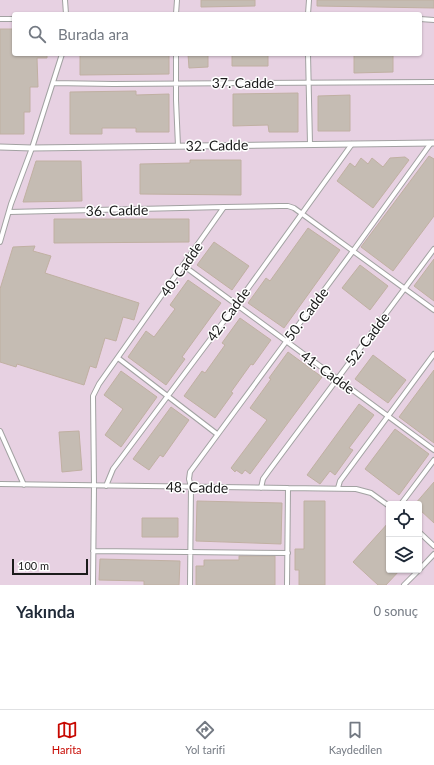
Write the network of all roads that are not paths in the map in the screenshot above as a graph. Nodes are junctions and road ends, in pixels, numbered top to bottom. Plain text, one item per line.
1 (65, 0) edge
2 (177, 0) edge
3 (309, 0) edge
4 (66, 12) edge
5 (176, 12) edge
6 (308, 12) edge
7 (0, 19) edge
8 (12, 19) edge
9 (422, 19) edge
10 (434, 20) edge
11 (61, 56) edge
12 (176, 56) edge
13 (308, 56) edge
14 (309, 82) junction
15 (434, 82) edge
16 (53, 83) junction
17 (176, 84) junction
18 (353, 143) junction
19 (433, 143) edge
20 (310, 144) junction
21 (178, 146) junction
22 (0, 147) edge
23 (32, 148) junction
24 (224, 207) junction
25 (9, 212) junction
26 (302, 214) junction
27 (0, 242) edge
28 (434, 249) edge
29 (353, 251) junction
30 (184, 266) junction
31 (405, 289) junction
32 (236, 305) junction
33 (434, 310) edge
34 (285, 341) junction
35 (434, 354) edge
36 (118, 358) junction
37 (337, 379) junction
38 (168, 396) junction
39 (389, 416) junction
40 (0, 431) edge
41 (217, 434) junction
42 (434, 450) edge
43 (434, 460) edge
44 (0, 484) edge
45 (24, 485) junction
46 (94, 486) junction
47 (106, 486) junction
48 (191, 487) junction
49 (261, 488) junction
50 (288, 488) junction
51 (338, 488) junction
52 (403, 501) edge
53 (386, 504) edge
54 (422, 535) edge
55 (434, 546) edge
56 (93, 551) junction
57 (190, 552) junction
58 (288, 553) junction
59 (434, 554) edge
60 (422, 567) edge
61 (416, 573) edge
62 (93, 585) edge
63 (190, 585) edge
64 (287, 585) edge
65 (404, 585) edge

1 - 4 street
2 - 5 street
3 - 6 street
7 - 8 street
9 - 10 street
11 - 16 street
12 - 17 street
13 - 14 street
14 - 15 street, 37. Cadde
14 - 17 street, 37. Cadde
14 - 20 street
16 - 17 street, 37. Cadde
16 - 23 street
17 - 21 street
18 - 19 street, 32. Cadde
18 - 20 street, 32. Cadde
18 - 26 street, 42. Cadde
19 - 29 street, 50. Cadde
20 - 21 street, 32. Cadde
21 - 23 street, 32. Cadde
22 - 23 street, 32. Cadde
23 - 25 street
24 - 25 street, 36. Cadde
24 - 26 street
24 - 30 street, 40. Cadde
25 - 27 street
26 - 29 street
26 - 32 street, 42. Cadde
28 - 31 street, 52. Cadde
29 - 31 street
29 - 34 street, 50. Cadde
30 - 32 street, 41. Cadde
30 - 36 street, 40. Cadde
31 - 33 street
31 - 37 street, 52. Cadde
32 - 34 street, 41. Cadde
32 - 38 street, 42. Cadde
34 - 37 street, 41. Cadde
34 - 41 street, 50. Cadde
35 - 39 street
36 - 38 street
36 - 46 street, 40. Cadde
37 - 39 street, 41. Cadde
37 - 49 street, 52. Cadde
38 - 41 street
38 - 47 street, 42. Cadde
39 - 42 street, 41. Cadde
39 - 51 street
40 - 45 street
41 - 48 street, 50. Cadde
43 - 52 street
44 - 45 street, 48. Cadde
45 - 46 street, 48. Cadde
46 - 47 street, 48. Cadde
46 - 56 street
47 - 48 street, 48. Cadde
48 - 49 street, 48. Cadde
48 - 57 street, 50. Cadde
49 - 50 street, 48. Cadde
50 - 51 street, 48. Cadde
50 - 58 street
51 - 53 street, 48. Cadde
54 - 55 street
56 - 57 street
56 - 62 street
57 - 58 street
57 - 63 street, 50. Cadde
58 - 64 street
59 - 60 street
61 - 65 street

